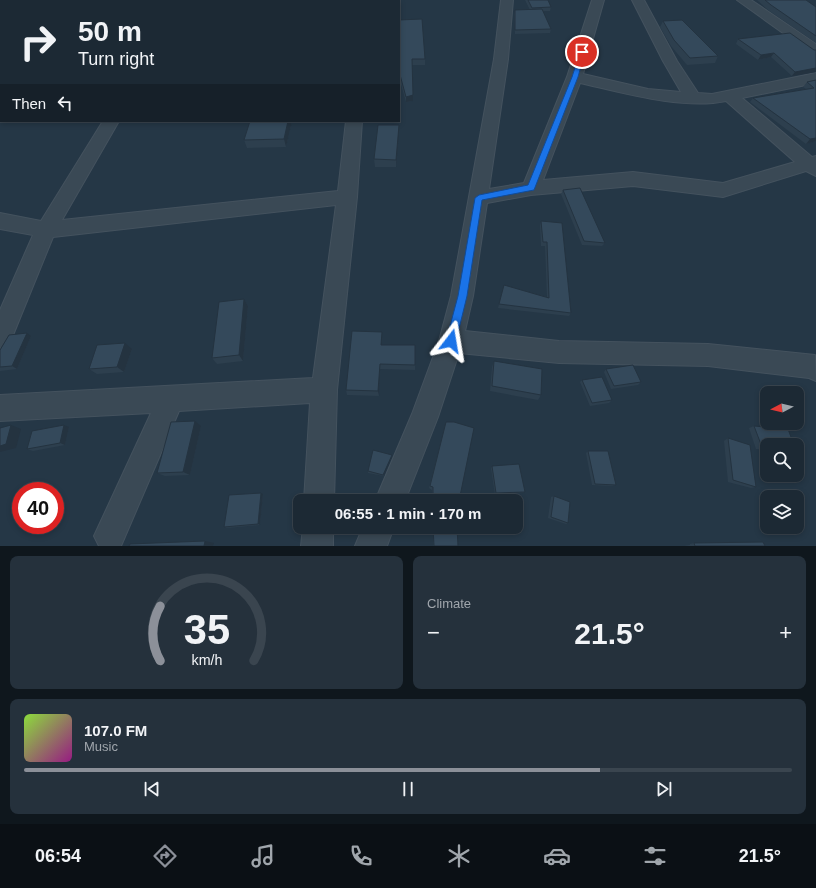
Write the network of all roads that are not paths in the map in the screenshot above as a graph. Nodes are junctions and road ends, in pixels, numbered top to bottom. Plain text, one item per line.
1 (507, 0) edge
2 (598, 0) edge
3 (638, 0) edge
4 (743, 0) edge
5 (816, 50) edge
6 (575, 77) junction
7 (816, 78) edge
8 (730, 96) junction
9 (693, 98) junction
10 (110, 122) edge
11 (354, 122) edge
12 (813, 165) edge
13 (531, 188) junction
14 (347, 198) junction
15 (479, 198) junction
16 (0, 221) edge
17 (46, 230) junction
18 (0, 337) edge
19 (451, 341) junction
20 (816, 367) edge
21 (324, 390) junction
22 (171, 398) junction
23 (0, 408) edge
24 (319, 494) edge
25 (393, 494) edge
26 (318, 534) edge
27 (376, 534) edge
28 (110, 536) dead end
29 (317, 546) edge
30 (371, 546) edge

1 - 15 street
2 - 6 street
3 - 9 street
4 - 5 street
6 - 9 street
6 - 13 street
7 - 8 street
8 - 9 street
8 - 12 street
10 - 17 street
11 - 14 street
12 - 13 street
13 - 15 street
14 - 17 street
14 - 21 street
15 - 19 street
16 - 17 street
17 - 18 street
19 - 20 street
19 - 25 street
21 - 22 street
21 - 24 street
22 - 23 street
22 - 28 street
26 - 29 street
27 - 30 street

